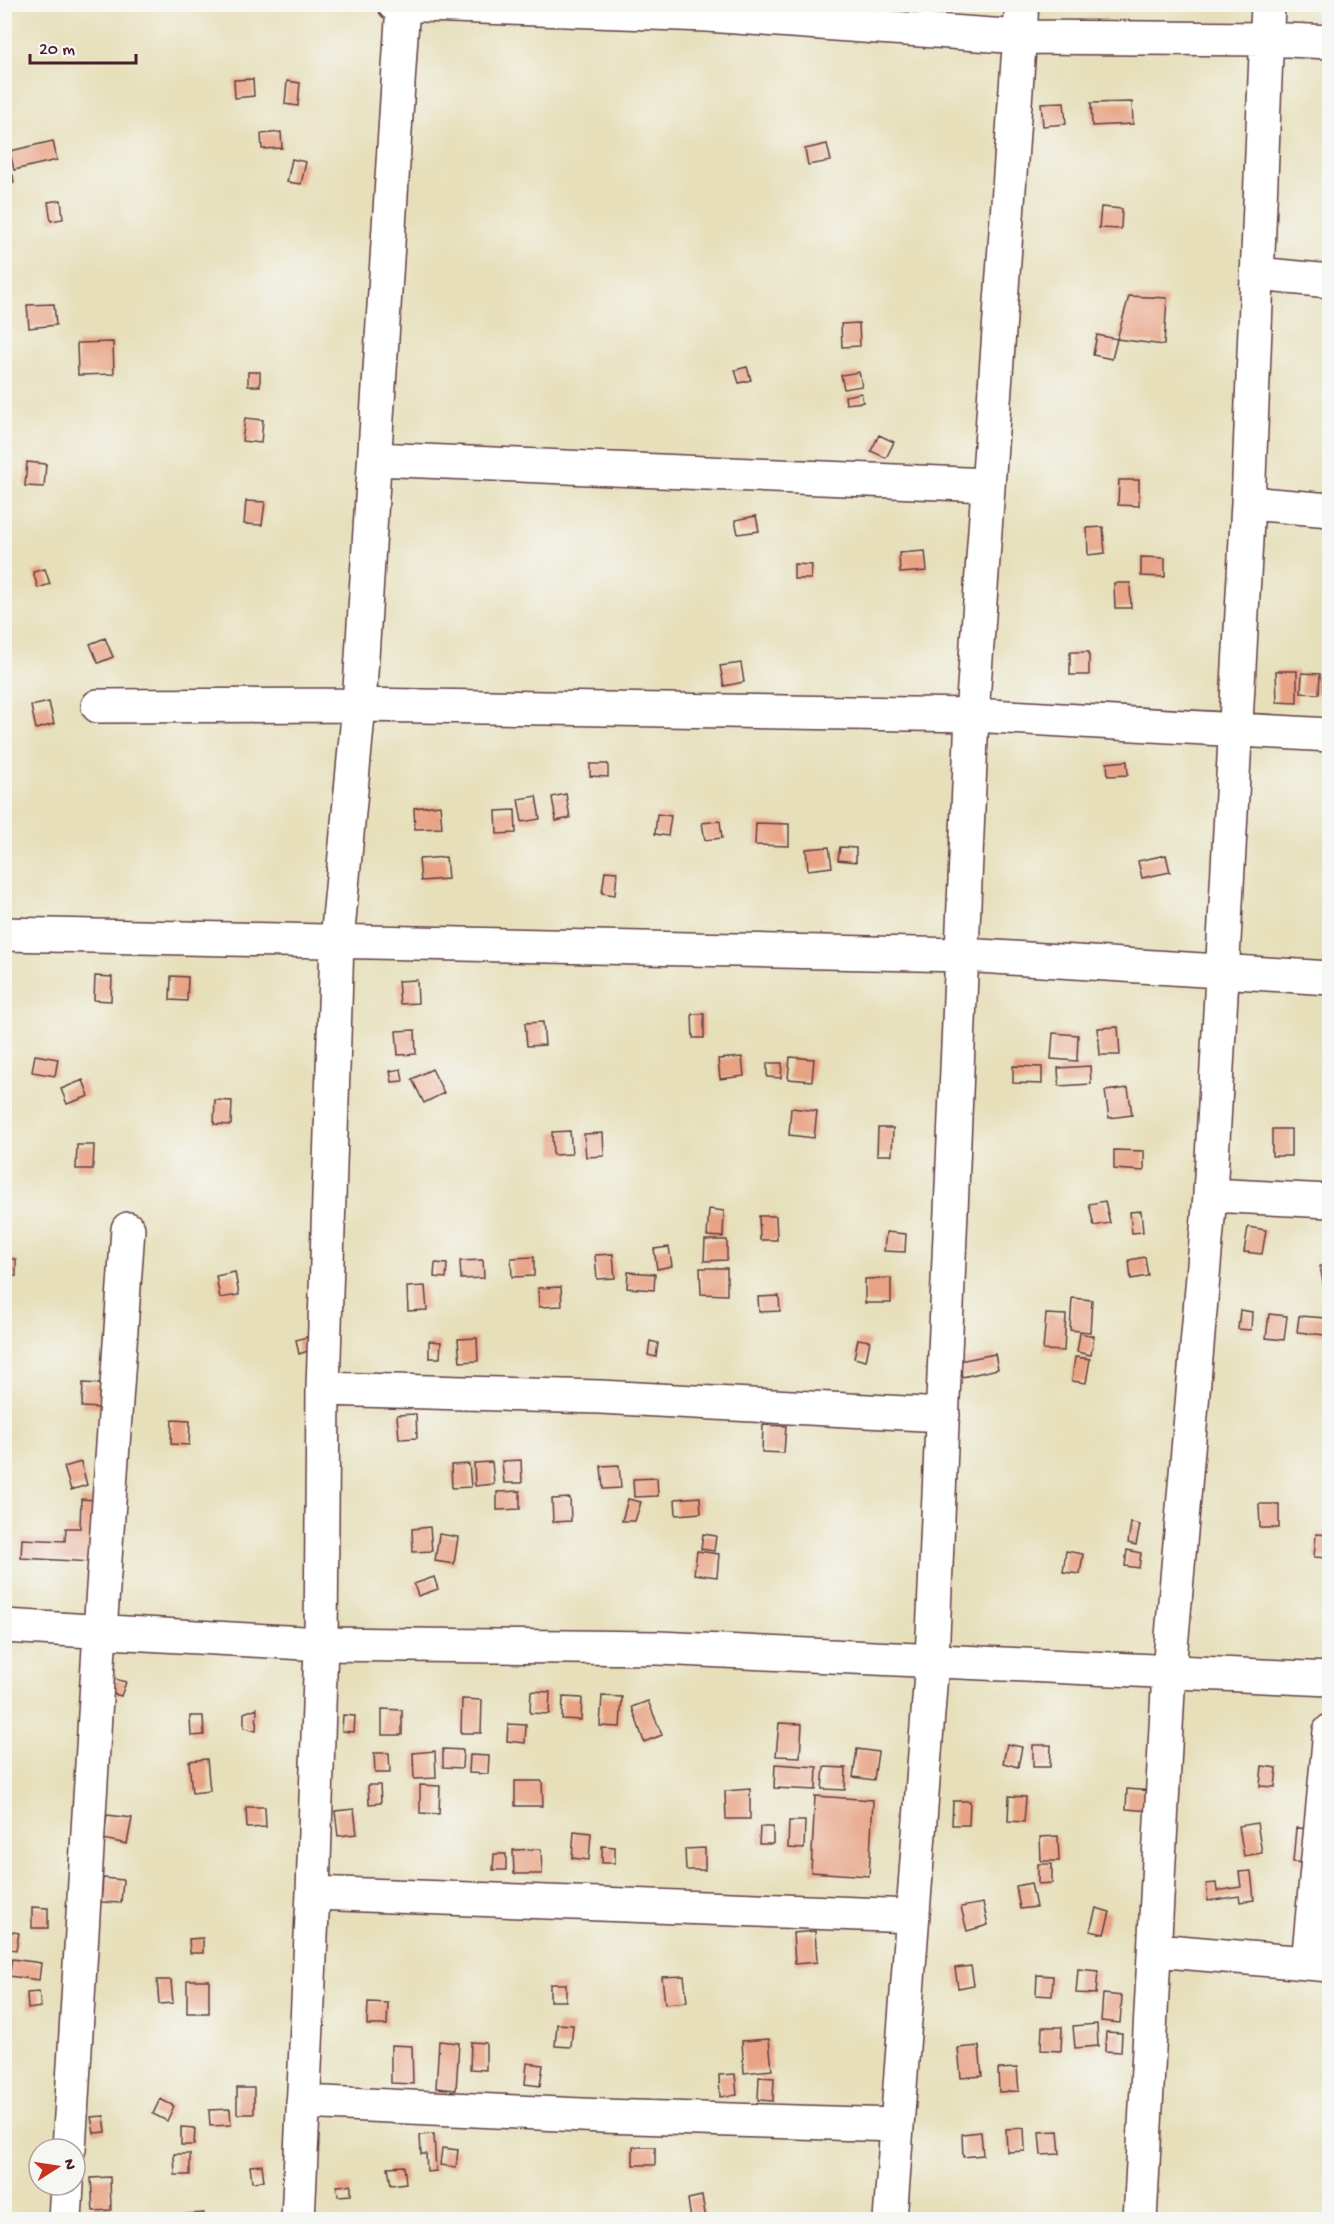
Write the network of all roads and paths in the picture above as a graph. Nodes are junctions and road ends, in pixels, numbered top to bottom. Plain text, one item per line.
1 (393, 4) edge
2 (1022, 4) edge
3 (1268, 4) edge
4 (403, 5) edge
5 (1021, 37) junction
6 (1267, 39) junction
7 (1329, 42) edge
8 (1257, 274) junction
9 (1329, 281) edge
10 (375, 459) junction
11 (988, 485) junction
12 (1248, 503) junction
13 (1329, 510) edge
14 (359, 705) junction
15 (98, 706) dead end
16 (972, 715) junction
17 (1237, 730) junction
18 (1329, 735) edge
19 (4, 934) edge
20 (337, 941) junction
21 (963, 955) junction
22 (1222, 971) junction
23 (1329, 978) edge
24 (1210, 1195) junction
25 (1329, 1201) edge
26 (128, 1229) dead end
27 (323, 1389) junction
28 (943, 1414) junction
29 (4, 1626) edge
30 (100, 1631) junction
31 (321, 1644) junction
32 (932, 1660) junction
33 (1169, 1671) junction
34 (1329, 1680) edge
35 (1329, 1731) edge
36 (313, 1893) junction
37 (912, 1916) junction
38 (1155, 1950) junction
39 (1319, 1964) edge
40 (303, 2102) junction
41 (896, 2126) junction
42 (70, 2137) edge
43 (66, 2197) edge
44 (65, 2220) edge
45 (298, 2220) edge
46 (890, 2220) edge
47 (1140, 2220) edge

1 - 4 street
2 - 5 street
3 - 6 street
4 - 5 street
4 - 10 street
5 - 6 street
5 - 11 street
6 - 7 street
6 - 8 street
8 - 9 street
8 - 12 street
10 - 11 street
10 - 14 street
11 - 16 street
12 - 13 street
12 - 17 street
14 - 15 street
14 - 16 street
14 - 20 street
16 - 17 street
16 - 21 street
17 - 18 street
17 - 22 street
19 - 20 street
20 - 21 street
20 - 27 street
21 - 22 street
21 - 28 street
22 - 23 street
22 - 24 street
24 - 25 street
24 - 33 street
26 - 30 street
27 - 28 street
27 - 31 street
28 - 32 street
29 - 30 street
30 - 31 street
30 - 42 street
31 - 32 street
31 - 36 street
32 - 33 street
32 - 37 street
33 - 34 street
33 - 38 street
35 - 39 street
36 - 37 street
36 - 40 street
37 - 41 street
38 - 39 street
38 - 47 street
40 - 41 street
40 - 45 street
41 - 46 street
43 - 44 street

